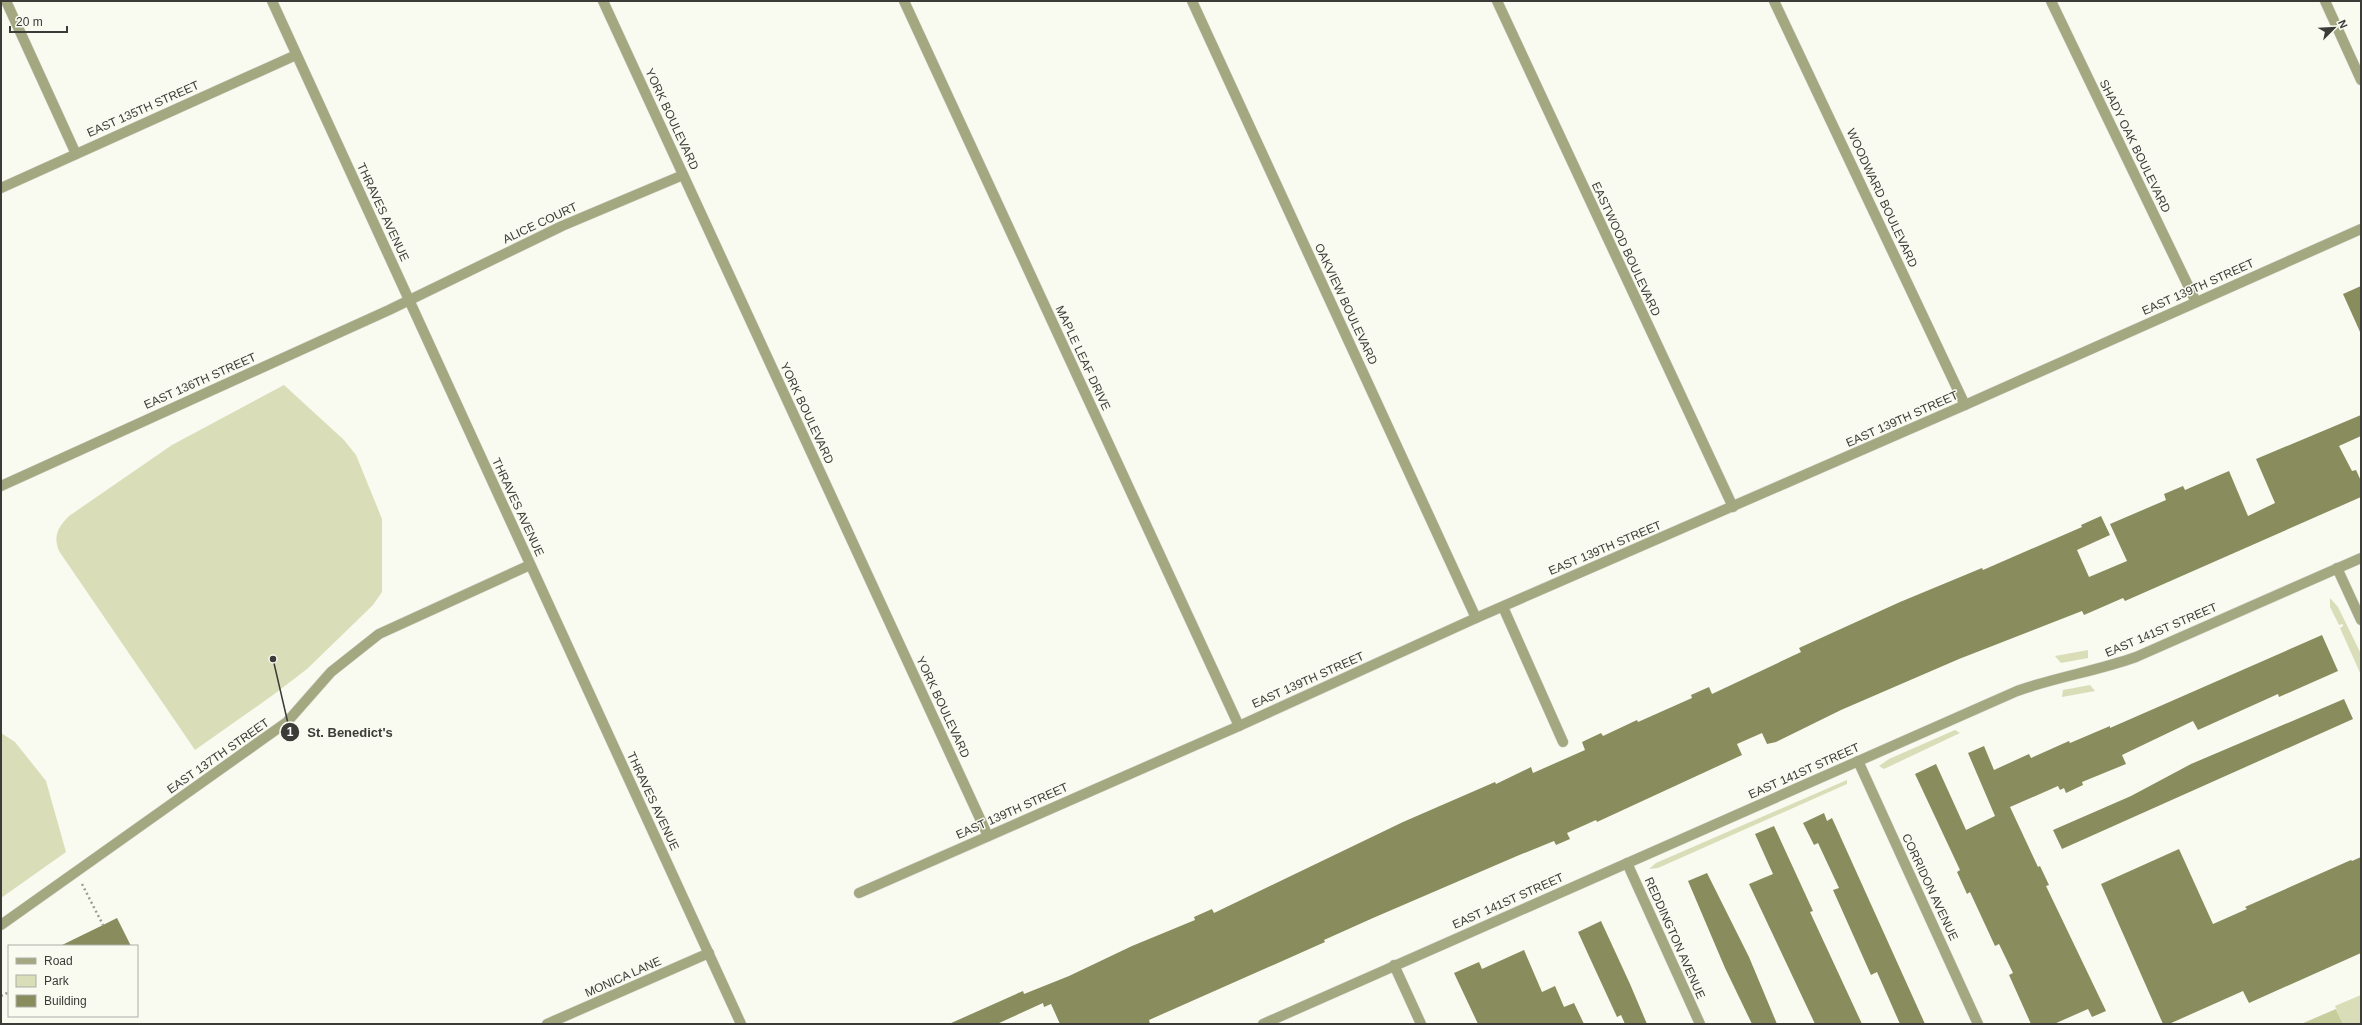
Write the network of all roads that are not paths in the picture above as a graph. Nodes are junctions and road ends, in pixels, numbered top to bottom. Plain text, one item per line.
1 (6, 1) edge
2 (272, 1) edge
3 (603, 1) edge
4 (904, 1) edge
5 (1192, 1) edge
6 (1497, 1) edge
7 (1774, 1) edge
8 (2051, 1) edge
9 (2324, 1) edge
10 (296, 55) junction
11 (2361, 80) edge
12 (76, 154) junction
13 (683, 175) junction
14 (1, 188) edge
15 (2361, 229) edge
16 (409, 299) junction
17 (2196, 302) junction
18 (1965, 405) junction
19 (1, 486) edge
20 (1732, 507) junction
21 (2361, 558) edge
22 (530, 565) junction
23 (2337, 568) junction
24 (1503, 607) junction
25 (1476, 618) junction
26 (2361, 620) edge
27 (1239, 726) junction
28 (1563, 742) dead end
29 (1858, 761) junction
30 (988, 836) junction
31 (1627, 863) junction
32 (859, 893) dead end
33 (1, 926) edge
34 (709, 953) junction
35 (1394, 965) junction
36 (547, 1024) edge
37 (741, 1024) edge
38 (1264, 1024) edge
39 (1421, 1024) edge
40 (1700, 1024) edge
41 (1978, 1024) edge

1 - 12 street
2 - 10 street, THRAVES AVENUE
3 - 13 street, YORK BOULEVARD
4 - 27 street, MAPLE LEAF DRIVE
5 - 25 street, OAKVIEW BOULEVARD
6 - 20 street, EASTWOOD BOULEVARD
7 - 18 street, WOODWARD BOULEVARD
8 - 17 street, SHADY OAK BOULEVARD
9 - 11 street
10 - 12 street, EAST 135TH STREET
10 - 16 street, THRAVES AVENUE
12 - 14 street, EAST 135TH STREET
13 - 16 street, ALICE COURT
13 - 30 street, YORK BOULEVARD
15 - 17 street, EAST 139TH STREET
16 - 19 street, EAST 136TH STREET
16 - 22 street, THRAVES AVENUE
17 - 18 street, EAST 139TH STREET
18 - 20 street, EAST 139TH STREET
20 - 24 street, EAST 139TH STREET
21 - 23 street, EAST 141ST STREET
22 - 33 street, EAST 137TH STREET
22 - 34 street, THRAVES AVENUE
23 - 26 street
23 - 29 street, EAST 141ST STREET
24 - 25 street, EAST 139TH STREET
24 - 28 street
25 - 27 street, EAST 139TH STREET
27 - 30 street, EAST 139TH STREET
29 - 31 street, EAST 141ST STREET
29 - 41 street, CORRIDON AVENUE
30 - 32 street, EAST 139TH STREET
31 - 35 street, EAST 141ST STREET
31 - 40 street, REDDINGTON AVENUE
34 - 36 street, MONICA LANE
34 - 37 street, THRAVES AVENUE
35 - 38 street, EAST 141ST STREET
35 - 39 street

